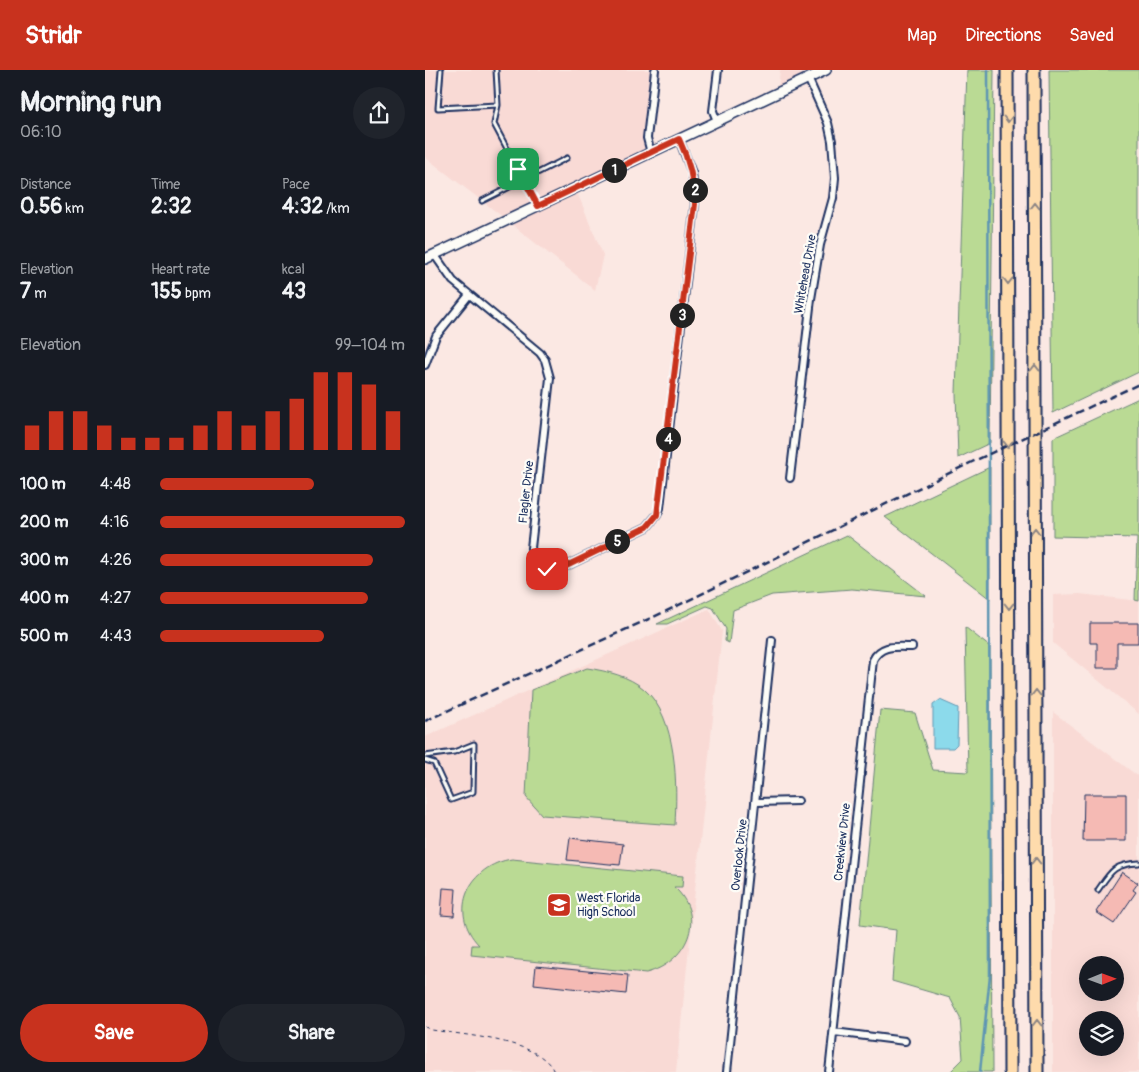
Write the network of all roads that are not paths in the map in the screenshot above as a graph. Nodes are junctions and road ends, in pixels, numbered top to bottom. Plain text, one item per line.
1 (441, 70) edge
2 (497, 70) edge
3 (655, 70) edge
4 (717, 70) edge
5 (826, 70) edge
6 (1007, 70) edge
7 (1034, 70) edge
8 (807, 74) edge
9 (498, 104) junction
10 (717, 121) junction
11 (679, 139) junction
12 (651, 152) junction
13 (567, 158) dead end
14 (524, 180) junction
15 (482, 201) dead end
16 (538, 206) junction
17 (435, 254) junction
18 (425, 259) edge
19 (469, 296) junction
20 (425, 366) edge
21 (790, 478) dead end
22 (772, 640) dead end
23 (912, 647) dead end
24 (425, 756) edge
25 (425, 760) edge
26 (798, 801) dead end
27 (755, 802) junction
28 (1139, 863) edge
29 (1098, 890) dead end
30 (834, 1032) junction
31 (905, 1041) dead end
32 (727, 1072) edge
33 (829, 1072) edge
34 (1009, 1072) edge
35 (1037, 1072) edge

1 - 9 lane
2 - 9 lane
3 - 12 street
4 - 10 street
5 - 8 main road
6 -> 34 highway
35 -> 7 highway
8 - 10 main road
8 - 21 street, Whitehead Drive
9 - 14 lane
10 - 11 main road
11 - 12 main road
11 - 19 street, Flagler Drive
12 - 16 main road
13 - 14 lane
14 - 15 lane
14 - 16 lane
16 - 17 main road
17 - 18 main road
17 - 19 street, Flagler Drive
19 - 20 street
22 - 27 street, Overlook Drive
23 - 30 street, Creekview Drive
24 - 25 lane
26 - 27 street
27 - 32 street, Overlook Drive
28 - 29 lane
30 - 31 street
30 - 33 street, Creekview Drive

